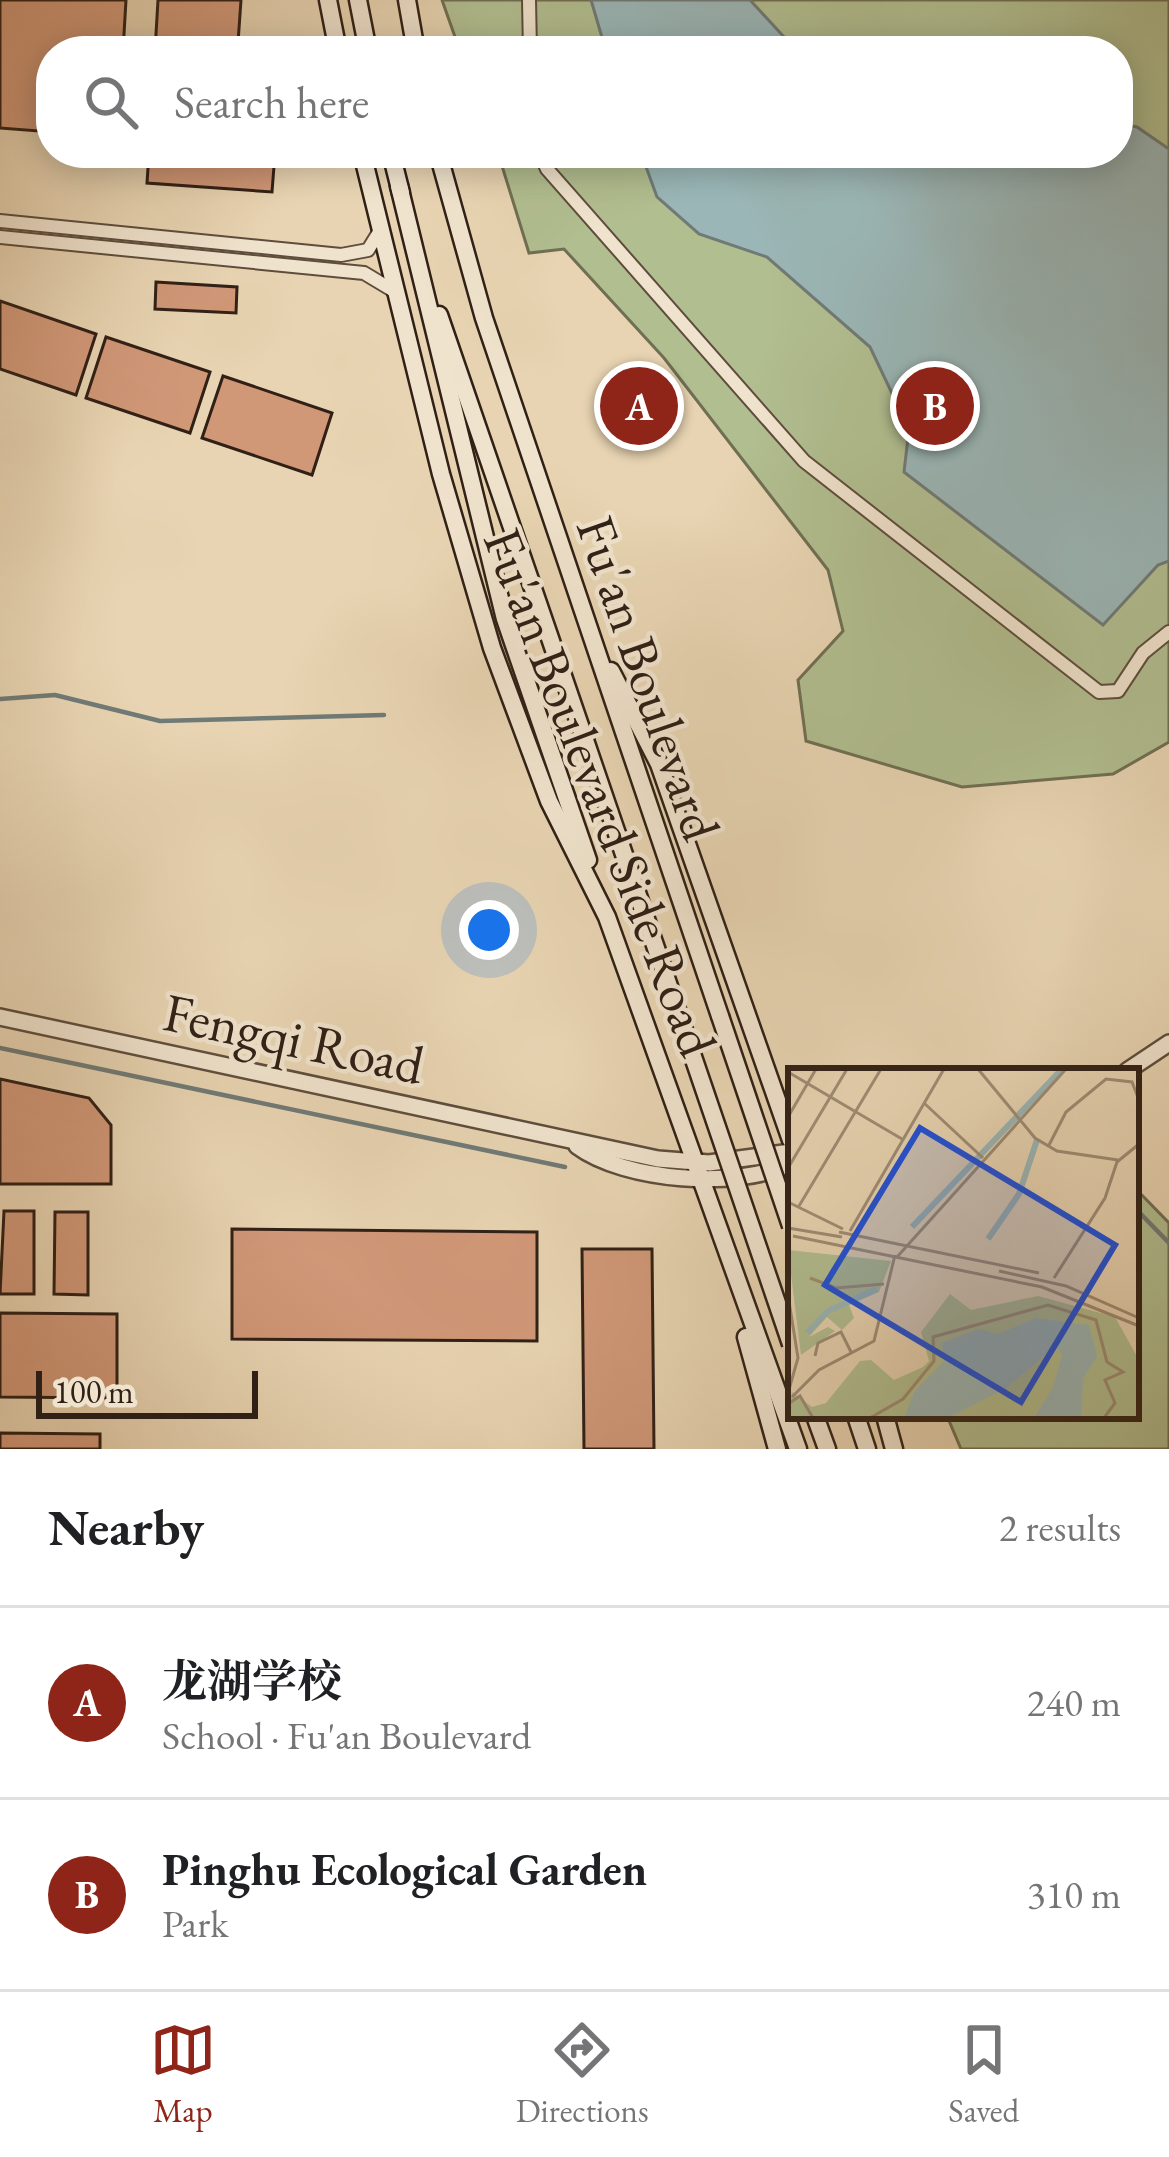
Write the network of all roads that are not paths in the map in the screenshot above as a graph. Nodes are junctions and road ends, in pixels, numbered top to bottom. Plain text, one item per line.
1 (328, 0) edge
2 (358, 0) edge
3 (407, 0) edge
4 (529, 0) edge
5 (335, 36) edge
6 (365, 36) edge
7 (413, 36) edge
8 (530, 36) edge
9 (366, 168) edge
10 (395, 168) edge
11 (442, 168) edge
12 (547, 168) edge
13 (399, 186) junction
14 (0, 221) edge
15 (381, 228) junction
16 (0, 237) edge
17 (397, 294) junction
18 (589, 629) junction
19 (1169, 632) edge
20 (608, 917) junction
21 (0, 1017) edge
22 (1169, 1042) edge
23 (1130, 1068) edge
24 (788, 1131) edge
25 (788, 1153) edge
26 (788, 1163) edge
27 (696, 1170) junction
28 (711, 1215) junction
29 (788, 1217) edge
30 (788, 1335) edge
31 (816, 1419) edge
32 (857, 1419) edge
33 (885, 1419) edge
34 (777, 1449) edge
35 (798, 1449) edge
36 (827, 1449) edge
37 (867, 1449) edge
38 (894, 1449) edge

1 - 5 main road
2 - 6 main road
3 - 7 main road
4 - 8 street
9 - 15 main road, Fu'an Boulevard Side Road
10 - 13 main road, Fu'an Boulevard
11 - 18 main road, Fu'an Boulevard
12 - 19 street
13 - 20 main road
13 - 30 main road, Fu'an Boulevard, bridge
14 - 15 street
15 - 17 main road, Fu'an Boulevard Side Road
16 - 17 street
17 - 20 main road, Fu'an Boulevard Side Road
18 - 24 main road, Fu'an Boulevard Side Road
18 - 29 main road, Fu'an Boulevard, bridge
20 - 27 main road, Fu'an Boulevard Side Road
21 - 27 street, Fengqi Road
22 - 23 street
25 - 27 street, Fengqi Road
26 - 27 street, Fengqi Road
27 - 28 main road, Fu'an Boulevard Side Road
28 - 34 main road
28 - 35 main road, Fu'an Boulevard Side Road
31 - 36 main road
32 - 37 main road
33 - 38 main road

